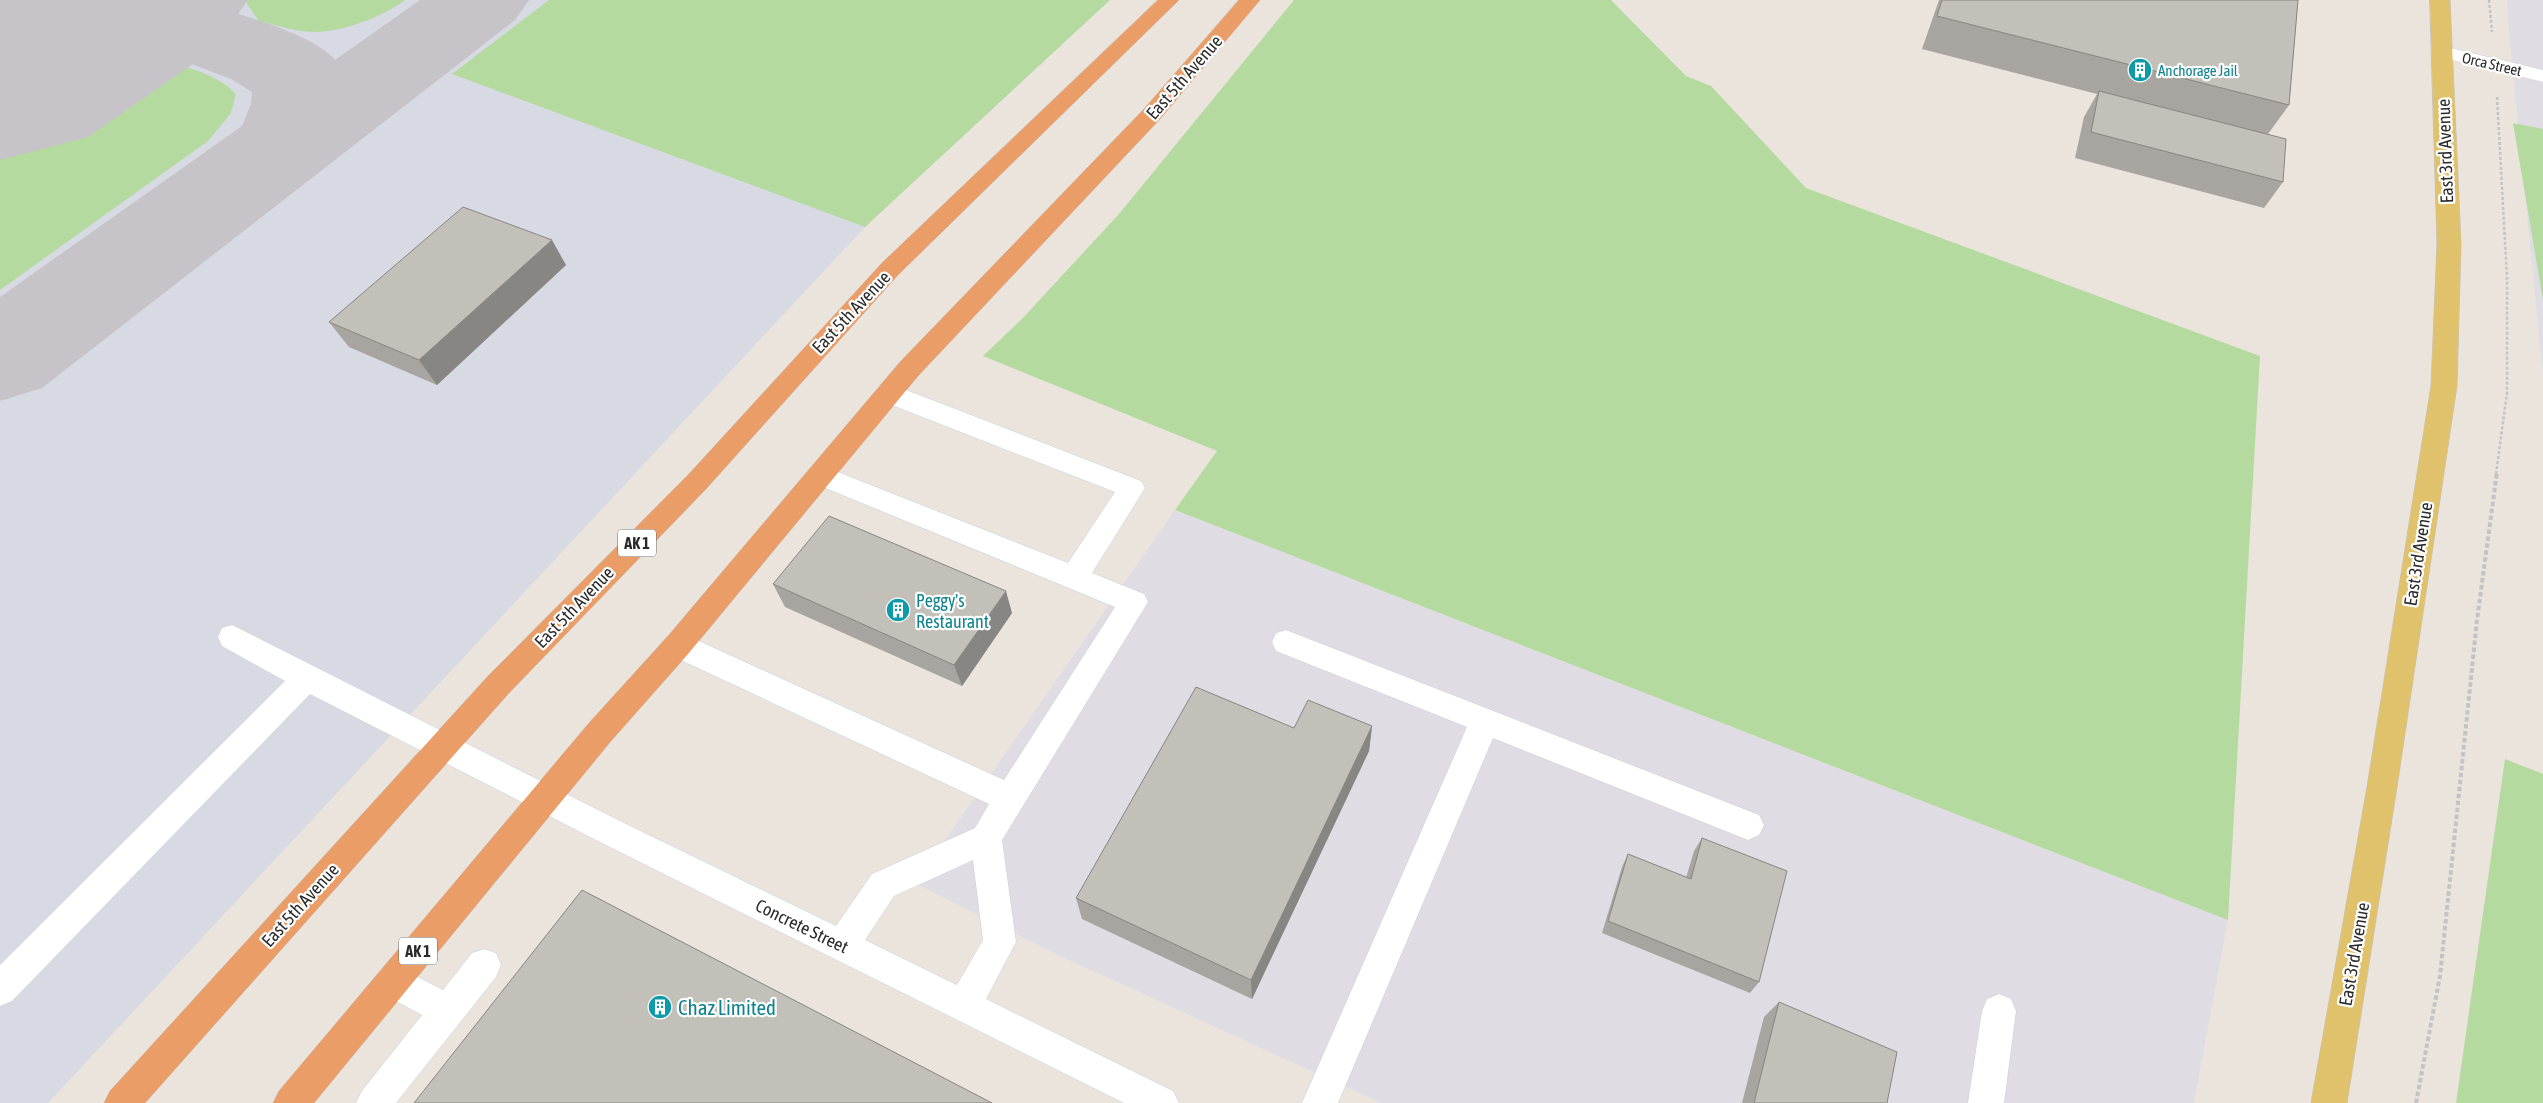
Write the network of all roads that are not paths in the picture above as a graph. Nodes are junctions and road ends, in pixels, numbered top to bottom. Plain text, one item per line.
1 (1169, 0) edge
2 (1250, 0) edge
3 (2440, 0) edge
4 (2442, 52) junction
5 (2543, 76) edge
6 (888, 393) junction
7 (820, 475) junction
8 (1074, 578) junction
9 (232, 637) dead end
10 (1286, 642) dead end
11 (678, 645) junction
12 (307, 678) junction
13 (1485, 721) junction
14 (444, 745) junction
15 (546, 798) junction
16 (1010, 798) junction
17 (1748, 825) dead end
18 (986, 838) junction
19 (842, 945) junction
20 (484, 965) dead end
21 (393, 981) junction
22 (0, 989) edge
23 (964, 1006) junction
24 (448, 1011) junction
25 (1999, 1011) dead end
26 (122, 1103) edge
27 (291, 1103) edge
28 (374, 1103) edge
29 (1161, 1103) edge
30 (1320, 1103) edge
31 (1986, 1103) edge
32 (2329, 1103) edge

1 - 14 highway, East 5th Avenue / AK 1
2 - 6 highway, East 5th Avenue / AK 1
3 - 4 main road, East 3rd Avenue
4 - 5 street, Orca Street
4 - 32 main road, East 3rd Avenue
6 - 7 highway, East 5th Avenue / AK 1
6 - 8 street
7 - 8 street
7 - 11 highway, East 5th Avenue / AK 1
8 - 16 street
9 - 12 street, Concrete Street
10 - 13 street
11 - 15 highway, East 5th Avenue / AK 1
11 - 16 street
12 - 14 street, Concrete Street
12 - 22 street
13 - 17 street
13 - 30 street
14 - 15 street, Concrete Street
14 - 26 highway, East 5th Avenue / AK 1
15 - 19 street, Concrete Street
15 - 21 highway, East 5th Avenue / AK 1
16 - 18 street
18 - 19 street
18 - 23 street
19 - 23 street, Concrete Street
20 - 24 street
21 - 24 street
21 - 27 highway, East 5th Avenue / AK 1
23 - 29 street, Concrete Street
24 - 28 street
25 - 31 street

